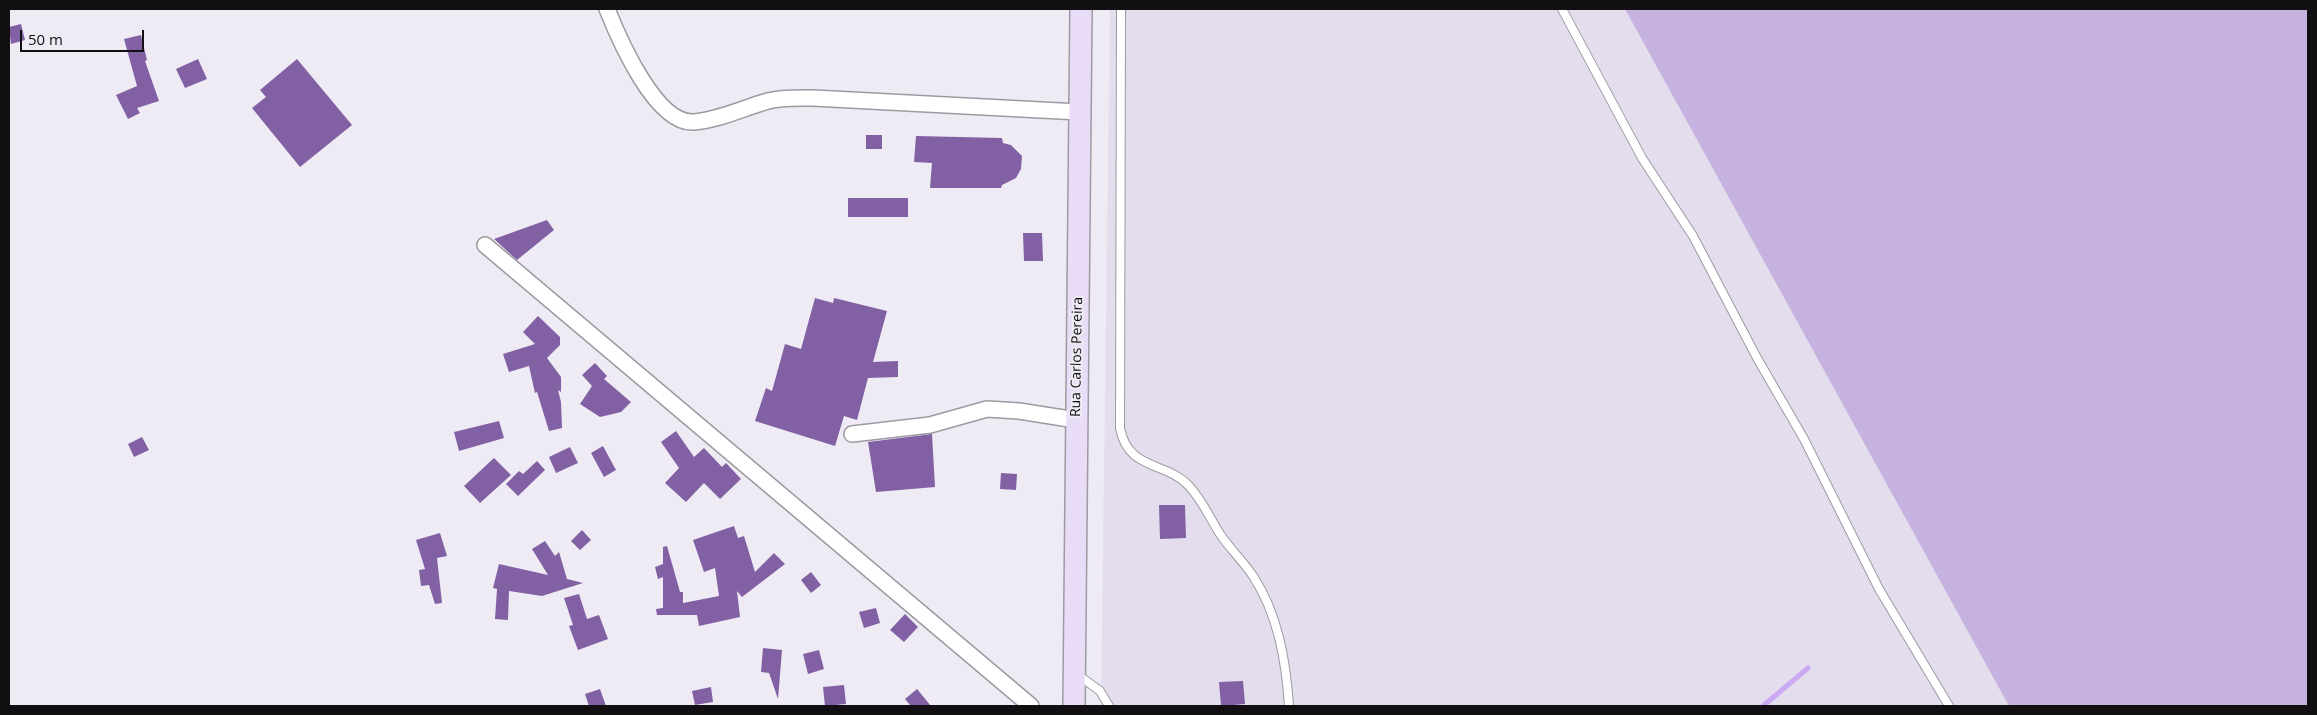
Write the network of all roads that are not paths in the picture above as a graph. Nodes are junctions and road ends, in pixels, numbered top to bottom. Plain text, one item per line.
1 (607, 9) edge
2 (1081, 9) edge
3 (1121, 9) edge
4 (1562, 9) edge
5 (1079, 112) junction
6 (485, 245) dead end
7 (1076, 420) junction
8 (852, 434) dead end
9 (1075, 673) junction
10 (1031, 706) edge
11 (1074, 706) edge
12 (1109, 706) edge
13 (1289, 706) edge
14 (1948, 706) edge

1 - 5 street
2 - 5 main road, Rua Carlos Pereira
3 - 13 lane
4 - 14 lane
5 - 7 main road, Rua Carlos Pereira
6 - 10 street
7 - 8 street
7 - 9 main road, Rua Carlos Pereira
9 - 11 main road, Rua Carlos Pereira
9 - 12 lane

